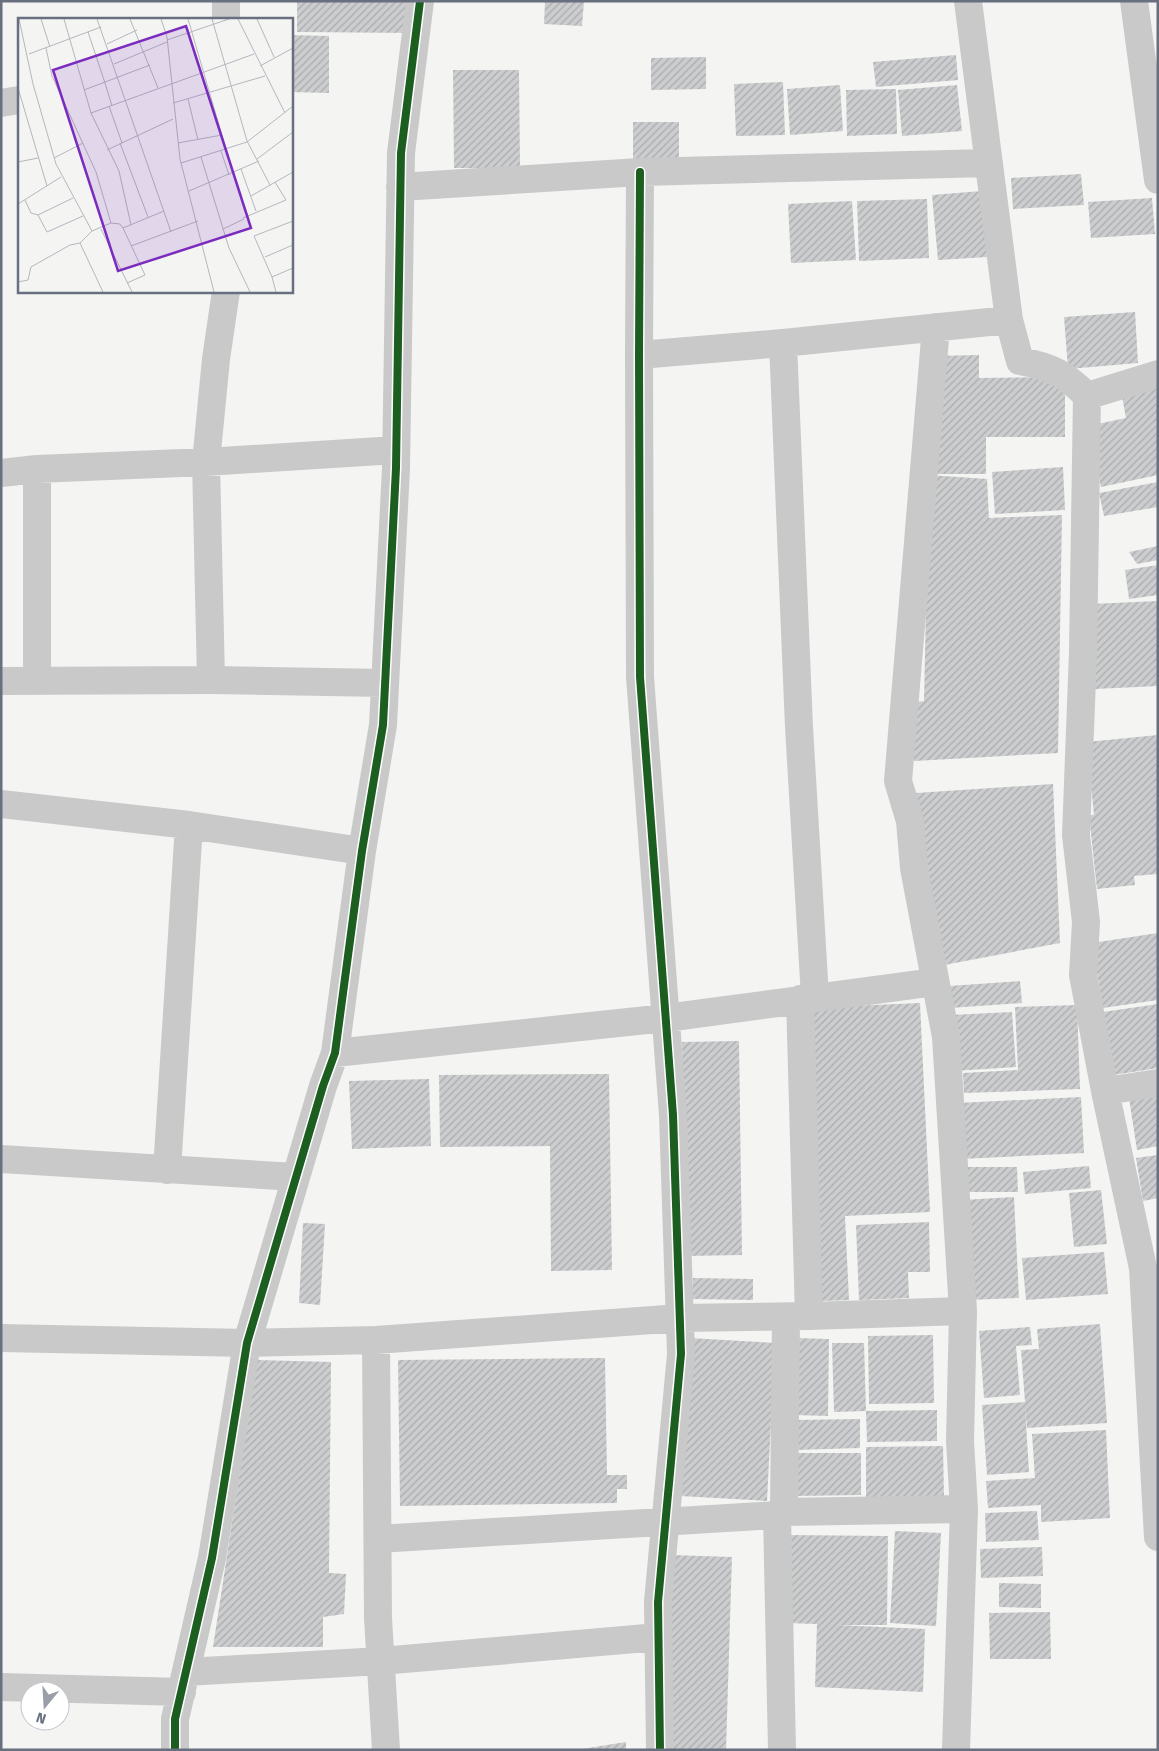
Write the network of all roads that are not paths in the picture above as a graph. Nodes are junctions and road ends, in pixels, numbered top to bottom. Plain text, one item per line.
1 (226, 1) edge
2 (420, 1) edge
3 (968, 1) edge
4 (1134, 1) edge
5 (226, 18) edge
6 (18, 100) edge
7 (1, 103) edge
8 (989, 164) junction
9 (640, 172) junction
10 (1158, 180) edge
11 (400, 187) junction
12 (226, 292) edge
13 (1009, 320) junction
14 (936, 327) junction
15 (783, 343) junction
16 (639, 355) junction
17 (1158, 374) edge
18 (1087, 396) junction
19 (396, 450) junction
20 (206, 462) junction
21 (37, 469) junction
22 (1, 473) edge
23 (211, 680) junction
24 (1, 681) edge
25 (37, 681) junction
26 (385, 683) junction
27 (1, 804) edge
28 (189, 825) junction
29 (362, 851) junction
30 (935, 982) junction
31 (807, 998) junction
32 (666, 1018) junction
33 (335, 1053) junction
34 (1158, 1083) edge
35 (1105, 1091) junction
36 (1, 1159) edge
37 (167, 1170) junction
38 (296, 1177) junction
39 (963, 1311) junction
40 (798, 1316) junction
41 (680, 1318) junction
42 (1, 1338) edge
43 (376, 1340) junction
44 (247, 1343) junction
45 (964, 1508) junction
46 (781, 1513) junction
47 (666, 1522) junction
48 (1158, 1537) edge
49 (378, 1538) junction
50 (658, 1638) junction
51 (381, 1661) junction
52 (184, 1682) junction
53 (1, 1687) edge
54 (175, 1750) edge
55 (386, 1750) edge
56 (660, 1750) edge
57 (782, 1750) edge
58 (956, 1750) edge

1 - 5 street
2 - 11 street
3 - 8 street
4 - 10 street
6 - 7 street
8 - 9 street
8 - 13 street
9 - 11 street
9 - 16 street
11 - 19 street
12 - 20 street
13 - 14 street
13 - 18 street
14 - 15 street
14 - 30 street
15 - 16 street
15 - 31 street
16 - 32 street
17 - 18 street
18 - 35 street
19 - 20 street
19 - 26 street
20 - 21 street
20 - 23 street
21 - 22 street
21 - 25 street
23 - 25 street
23 - 26 street
24 - 25 street
26 - 29 street
27 - 28 street
28 - 29 street
28 - 37 street
29 - 33 street
30 - 31 street
30 - 39 street
31 - 32 street
31 - 40 street
32 - 33 street
32 - 41 street
33 - 38 street
34 - 35 street
35 - 48 street
36 - 37 street
37 - 38 street
38 - 44 street
39 - 40 street
39 - 45 street
40 - 41 street
40 - 46 street
41 - 43 street
41 - 47 street
42 - 44 street
43 - 44 street
43 - 49 street
44 - 52 street
45 - 46 street
45 - 58 street
46 - 47 street
46 - 57 street
47 - 49 street
47 - 50 street
49 - 51 street
50 - 51 street
50 - 56 street
51 - 52 street
51 - 55 street
52 - 53 street
52 - 54 street

